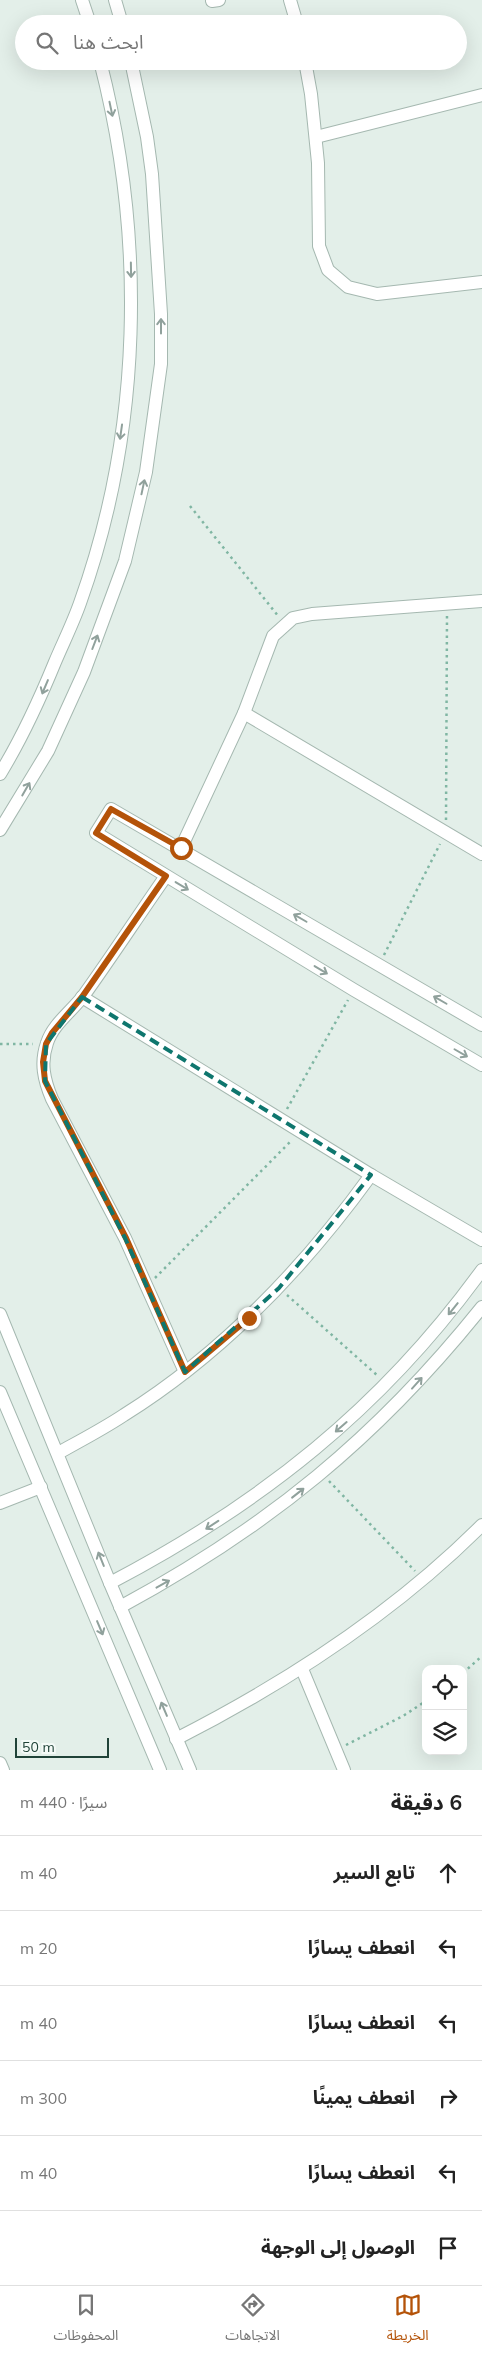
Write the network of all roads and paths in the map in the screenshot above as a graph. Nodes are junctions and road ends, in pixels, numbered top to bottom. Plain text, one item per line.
1 (82, 0) edge
2 (115, 0) edge
3 (290, 0) edge
4 (87, 15) edge
5 (119, 15) edge
6 (294, 15) edge
7 (102, 70) edge
8 (133, 70) edge
9 (306, 70) edge
10 (482, 95) edge
11 (316, 137) junction
12 (482, 282) edge
13 (482, 286) edge
14 (190, 506) dead end
15 (482, 601) edge
16 (447, 604) junction
17 (284, 624) junction
18 (244, 712) junction
19 (0, 774) edge
20 (0, 830) edge
21 (446, 833) junction
22 (181, 848) junction
23 (482, 854) edge
24 (166, 876) junction
25 (380, 964) junction
26 (354, 990) junction
27 (82, 997) junction
28 (482, 1025) edge
29 (0, 1044) edge
30 (46, 1044) junction
31 (482, 1065) edge
32 (282, 1118) junction
33 (302, 1130) junction
34 (371, 1175) junction
35 (482, 1240) edge
36 (482, 1270) edge
37 (148, 1286) junction
38 (279, 1288) junction
39 (482, 1307) edge
40 (0, 1314) edge
41 (185, 1372) junction
42 (386, 1384) junction
43 (0, 1392) edge
44 (58, 1453) junction
45 (322, 1474) junction
46 (40, 1487) junction
47 (0, 1503) edge
48 (482, 1525) edge
49 (423, 1579) junction
50 (110, 1583) junction
51 (120, 1607) junction
52 (482, 1656) edge
53 (302, 1669) junction
54 (467, 1669) edge
55 (422, 1703) edge
56 (176, 1739) junction
57 (336, 1750) junction
58 (0, 1762) edge
59 (3, 1770) edge
60 (160, 1770) edge
61 (190, 1770) edge
62 (344, 1770) edge

1 - 4 street
2 - 5 street
3 - 6 street
7 -> 19 street
20 -> 8 street
9 - 11 street
10 - 11 street
11 - 12 street
12 - 13 street
14 - 17 path
15 - 16 street
16 - 17 street
16 - 21 path
17 - 18 street
18 - 21 street
18 - 22 street
21 - 23 street
21 - 25 path
22 - 24 street
25 -> 22 street
24 -> 26 street
24 - 27 street
28 -> 25 street
26 -> 31 street
26 - 32 path
27 - 30 street
27 - 32 street
29 - 30 path
30 - 37 street
32 - 33 street
33 - 34 street
33 - 37 path
34 - 35 street
34 - 38 street
36 -> 42 street
37 - 41 street
38 - 41 street
38 - 42 path
45 -> 39 street
40 - 44 street
41 - 44 street
42 -> 50 street
43 - 46 street
50 -> 44 street
45 - 49 path
51 -> 45 street
46 - 47 street
46 -> 60 street
48 - 49 street
49 - 53 street
50 - 51 street
56 -> 51 street
52 - 54 path
53 - 56 street
53 - 57 street
55 - 57 path
56 - 61 street
57 - 62 street
58 - 59 street

